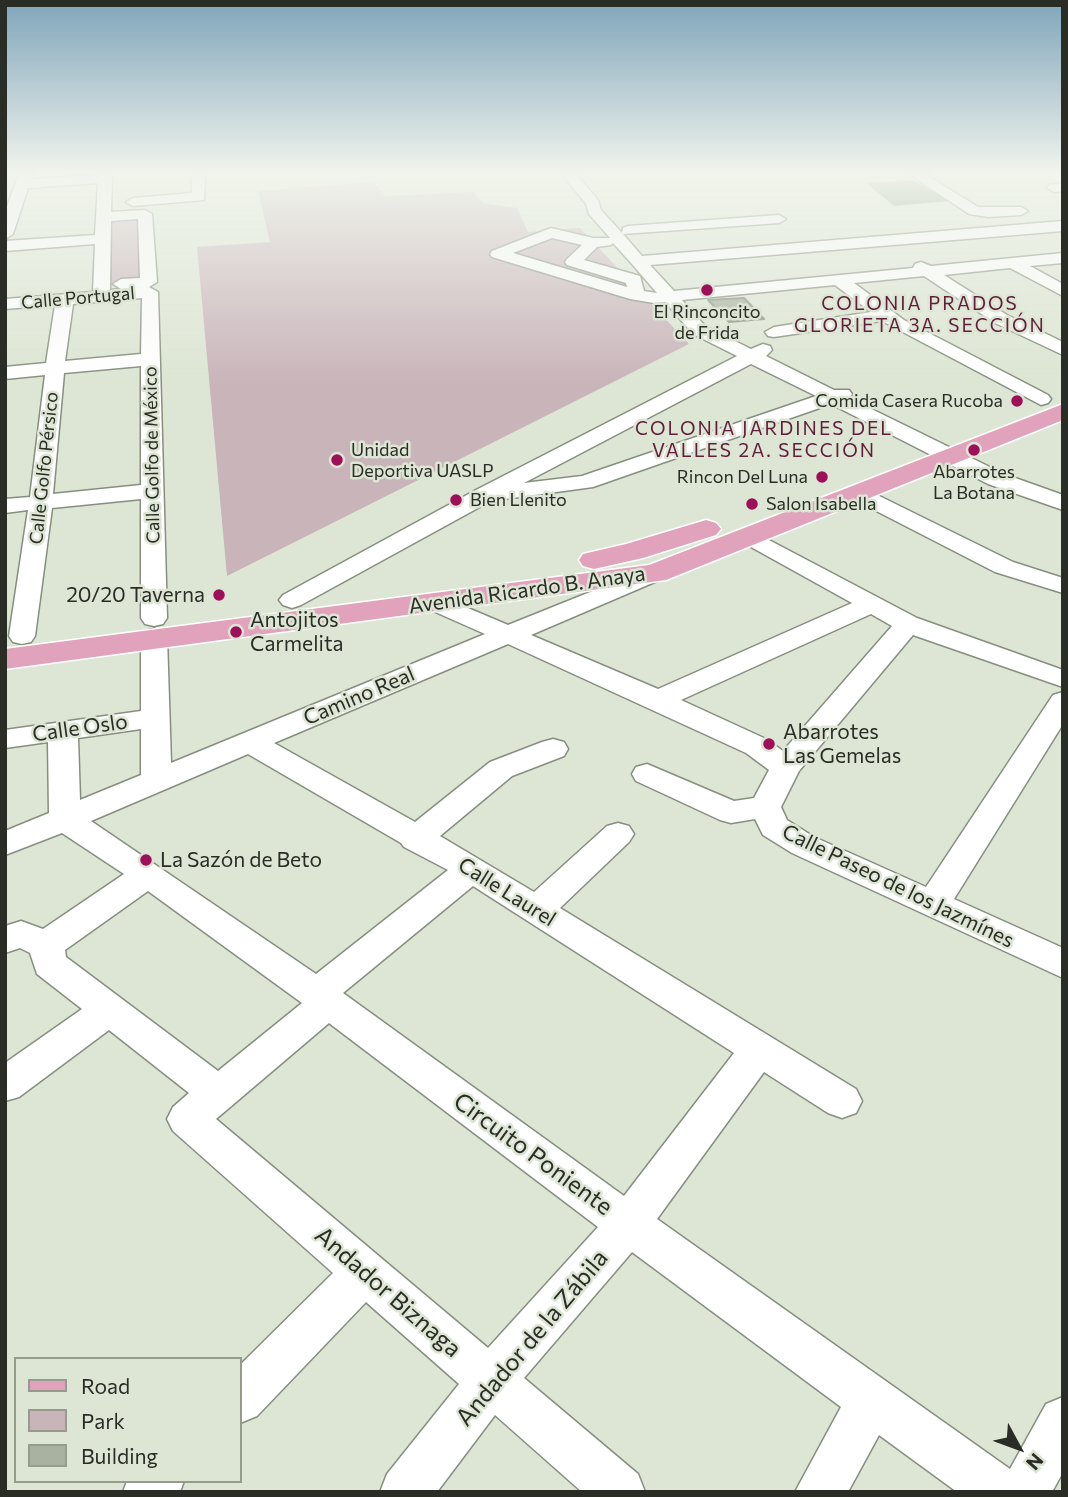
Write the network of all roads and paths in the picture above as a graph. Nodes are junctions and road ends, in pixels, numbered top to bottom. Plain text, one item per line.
1 (35, 244) edge
2 (103, 244) edge
3 (147, 244) edge
4 (523, 244) edge
5 (534, 244) edge
6 (608, 244) edge
7 (609, 244) edge
8 (617, 244) edge
9 (635, 244) edge
10 (779, 244) edge
11 (848, 244) edge
12 (887, 244) edge
13 (5, 246) edge
14 (513, 248) junction
15 (785, 249) junction
16 (1063, 258) edge
17 (1013, 263) junction
18 (648, 266) junction
19 (927, 271) junction
20 (838, 280) junction
21 (150, 287) junction
22 (101, 291) junction
23 (1063, 291) edge
24 (636, 295) junction
25 (675, 295) junction
26 (65, 299) junction
27 (5, 304) edge
28 (892, 319) junction
29 (804, 342) dead end
30 (762, 346) junction
31 (1063, 349) edge
32 (151, 359) junction
33 (54, 368) junction
34 (5, 373) edge
35 (840, 395) junction
36 (1056, 400) edge
37 (946, 447) junction
38 (1063, 489) edge
39 (152, 491) junction
40 (859, 493) junction
41 (484, 495) junction
42 (41, 502) junction
43 (1063, 503) edge
44 (5, 506) edge
45 (750, 537) junction
46 (654, 573) junction
47 (1063, 586) edge
48 (292, 600) junction
49 (433, 603) junction
50 (872, 604) junction
51 (908, 624) junction
52 (154, 628) junction
53 (507, 635) junction
54 (11, 644) edge
55 (1063, 679) edge
56 (658, 699) junction
57 (1063, 701) edge
58 (155, 718) junction
59 (50, 733) junction
60 (5, 739) edge
61 (250, 742) junction
62 (553, 748) dead end
63 (5, 750) edge
64 (786, 767) junction
65 (647, 774) dead end
66 (156, 781) junction
67 (765, 807) junction
68 (65, 819) junction
69 (618, 834) dead end
70 (415, 839) junction
71 (5, 844) edge
72 (472, 869) junction
73 (148, 874) junction
74 (934, 903) junction
75 (536, 910) junction
76 (5, 940) edge
77 (46, 945) junction
78 (1063, 964) edge
79 (322, 998) junction
80 (109, 1010) junction
81 (760, 1050) junction
82 (5, 1086) edge
83 (842, 1101) dead end
84 (203, 1106) junction
85 (628, 1224) junction
86 (365, 1272) junction
87 (491, 1381) junction
88 (242, 1397) edge
89 (873, 1399) junction
90 (1063, 1421) edge
91 (405, 1492) edge
92 (620, 1492) edge
93 (820, 1492) edge
94 (999, 1492) edge
95 (1025, 1492) edge

1 - 13 street
2 - 22 street
3 - 21 street, Calle Golfo de México
4 - 14 street
5 - 14 street
6 - 24 street
7 - 18 street
8 - 18 street
9 - 18 street
10 - 15 street
11 - 15 street
12 - 19 street
14 - 24 street
15 - 18 street
16 - 17 street
17 - 19 street
17 - 23 street
18 - 25 street
19 - 20 street
19 - 31 street
20 - 25 street
20 - 28 street
21 - 22 street, Calle Portugal
21 - 32 street, Calle Golfo de México
22 - 26 street, Calle Portugal
24 - 25 street
25 - 30 street
26 - 27 street, Calle Portugal
26 - 33 street, Calle Golfo Pérsico
28 - 29 street
28 - 30 street
28 - 36 street
30 - 35 street
30 - 41 street
32 - 33 street
32 - 39 street, Calle Golfo de México
33 - 34 street
33 - 42 street, Calle Golfo Pérsico
35 - 37 street
35 - 41 street
36 - 37 main road, Avenida Ricardo B. Anaya
37 - 38 street
37 - 40 main road, Avenida Ricardo B. Anaya
37 - 43 street
37 - 48 main road, Avenida Ricardo B. Anaya
39 - 42 street
39 - 52 street, Calle Golfo de México
40 - 45 main road, Avenida Ricardo B. Anaya
40 - 47 street
41 - 48 street
42 - 44 street
42 - 54 street, Calle Golfo Pérsico
45 - 46 main road, Avenida Ricardo B. Anaya
45 - 50 street
46 - 49 main road, Avenida Ricardo B. Anaya
46 - 53 street, Camino Real
48 - 52 main road, Avenida Ricardo B. Anaya
49 - 52 main road, Avenida Ricardo B. Anaya
49 - 53 street
50 - 51 street
50 - 56 street
51 - 55 street
51 - 64 street, Calle Paseo de los Jazmínes
52 - 54 main road, Avenida Ricardo B. Anaya
52 - 58 street, Calle Golfo de México
53 - 56 street
53 - 61 street, Camino Real
56 - 64 street
57 - 74 street
58 - 59 street, Calle Oslo
58 - 66 street, Calle Golfo de México
59 - 60 street, Calle Oslo
59 - 63 street
59 - 68 street
61 - 66 street, Camino Real
61 - 70 street, Calle Laurel
62 - 70 street
64 - 67 street, Calle Paseo de los Jazmínes
65 - 67 street
66 - 68 street, Camino Real
67 - 74 street, Calle Paseo de los Jazmínes
68 - 71 street, Camino Real
68 - 73 street, Circuito Poniente
69 - 75 street
70 - 72 street, Calle Laurel
72 - 75 street, Calle Laurel
72 - 79 street
73 - 77 street
73 - 79 street, Circuito Poniente
74 - 78 street, Calle Paseo de los Jazmínes
75 - 81 street, Calle Laurel
76 - 77 street
77 - 80 street, Andador Biznaga
79 - 84 street
79 - 85 street, Circuito Poniente
80 - 82 street
80 - 84 street, Andador Biznaga
81 - 83 street, Calle Laurel
81 - 85 street, Andador de la Zábila
84 - 86 street, Andador Biznaga
85 - 87 street, Andador de la Zábila
85 - 89 street, Circuito Poniente
86 - 87 street, Andador Biznaga
86 - 88 street
87 - 91 street, Andador de la Zábila
87 - 92 street, Andador Biznaga
89 - 93 street
89 - 94 street, Circuito Poniente
90 - 95 street

